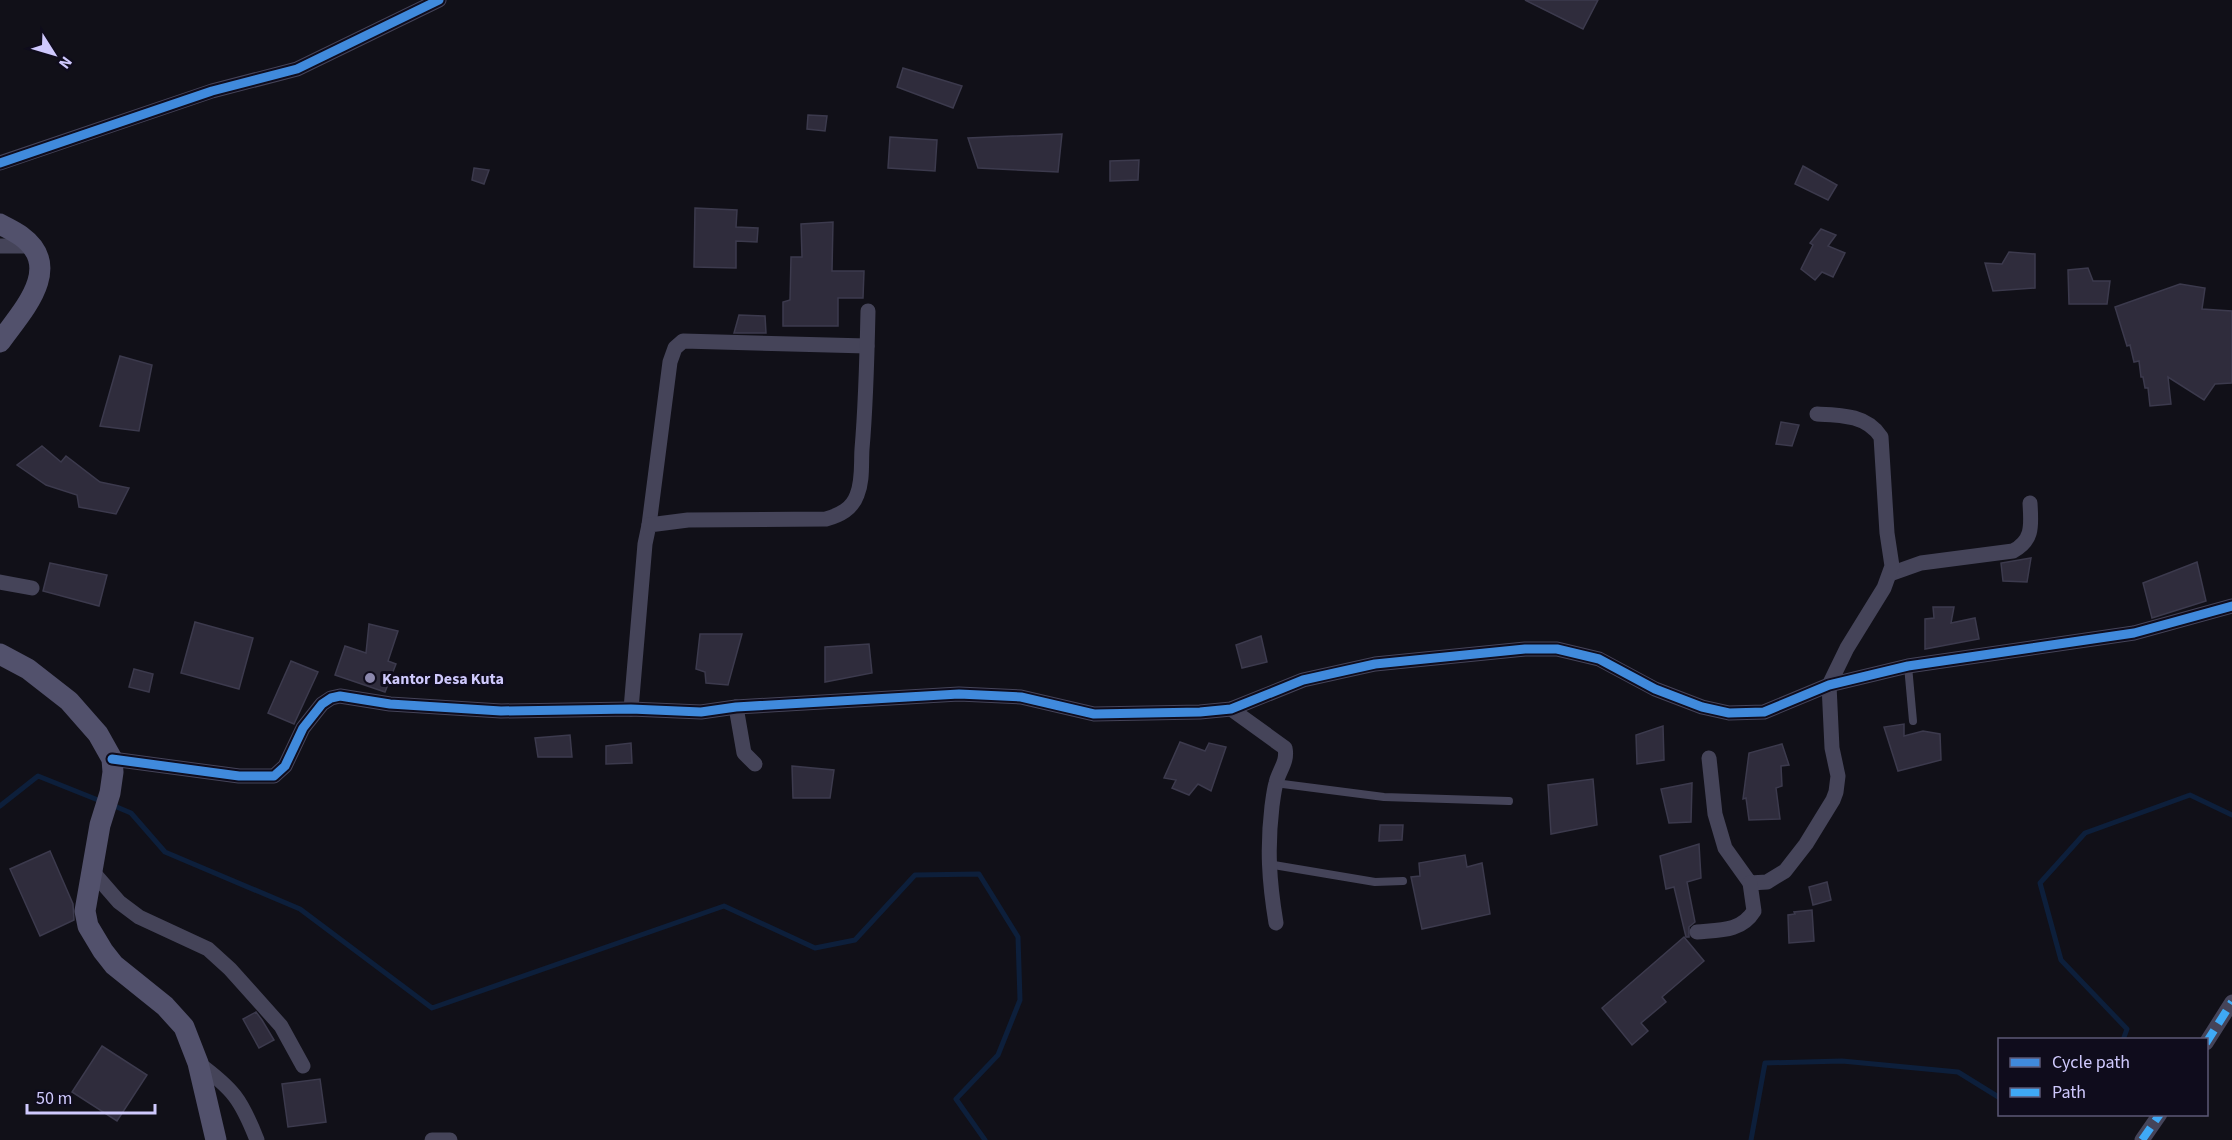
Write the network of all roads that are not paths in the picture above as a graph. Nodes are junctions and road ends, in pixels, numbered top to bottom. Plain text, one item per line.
1 (439, 0) edge
2 (0, 163) edge
3 (0, 224) edge
4 (0, 246) edge
5 (30, 246) junction
6 (868, 311) dead end
7 (0, 342) edge
8 (867, 346) junction
9 (1817, 414) dead end
10 (2030, 502) dead end
11 (649, 525) junction
12 (1890, 574) junction
13 (0, 582) edge
14 (33, 588) dead end
15 (2232, 606) edge
16 (0, 654) edge
17 (1908, 666) junction
18 (1829, 686) junction
19 (736, 707) junction
20 (631, 709) junction
21 (1231, 709) junction
22 (1913, 721) dead end
23 (112, 759) junction
24 (1709, 759) dead end
25 (755, 764) dead end
26 (1275, 783) junction
27 (1509, 801) dead end
28 (1268, 864) junction
29 (92, 871) junction
30 (1403, 881) dead end
31 (1750, 883) junction
32 (1276, 922) dead end
33 (1697, 932) dead end
34 (2232, 1002) edge
35 (2208, 1040) edge
36 (198, 1063) junction
37 (303, 1066) dead end
38 (2159, 1116) edge
39 (216, 1140) edge
40 (257, 1140) edge
41 (432, 1140) edge
42 (450, 1140) edge
43 (2142, 1140) edge

1 - 2 street
3 - 5 main road
4 - 5 street
5 - 7 main road
6 - 8 street
8 - 11 street
8 - 11 street
9 - 12 street
10 - 12 street
11 - 20 street
12 - 18 street
13 - 14 street
15 - 17 street
16 - 23 main road
17 - 18 street
17 - 22 lane
18 - 21 street
18 - 31 street
19 - 20 street
19 - 21 street
19 - 25 street
20 - 23 street
21 - 26 street
23 - 29 main road
24 - 31 street
26 - 27 lane
26 - 28 street
28 - 30 lane
28 - 32 street
29 - 36 main road
29 - 37 street
31 - 33 street
34 - 35 street
36 - 39 main road
36 - 40 street
38 - 43 street
41 - 42 street

